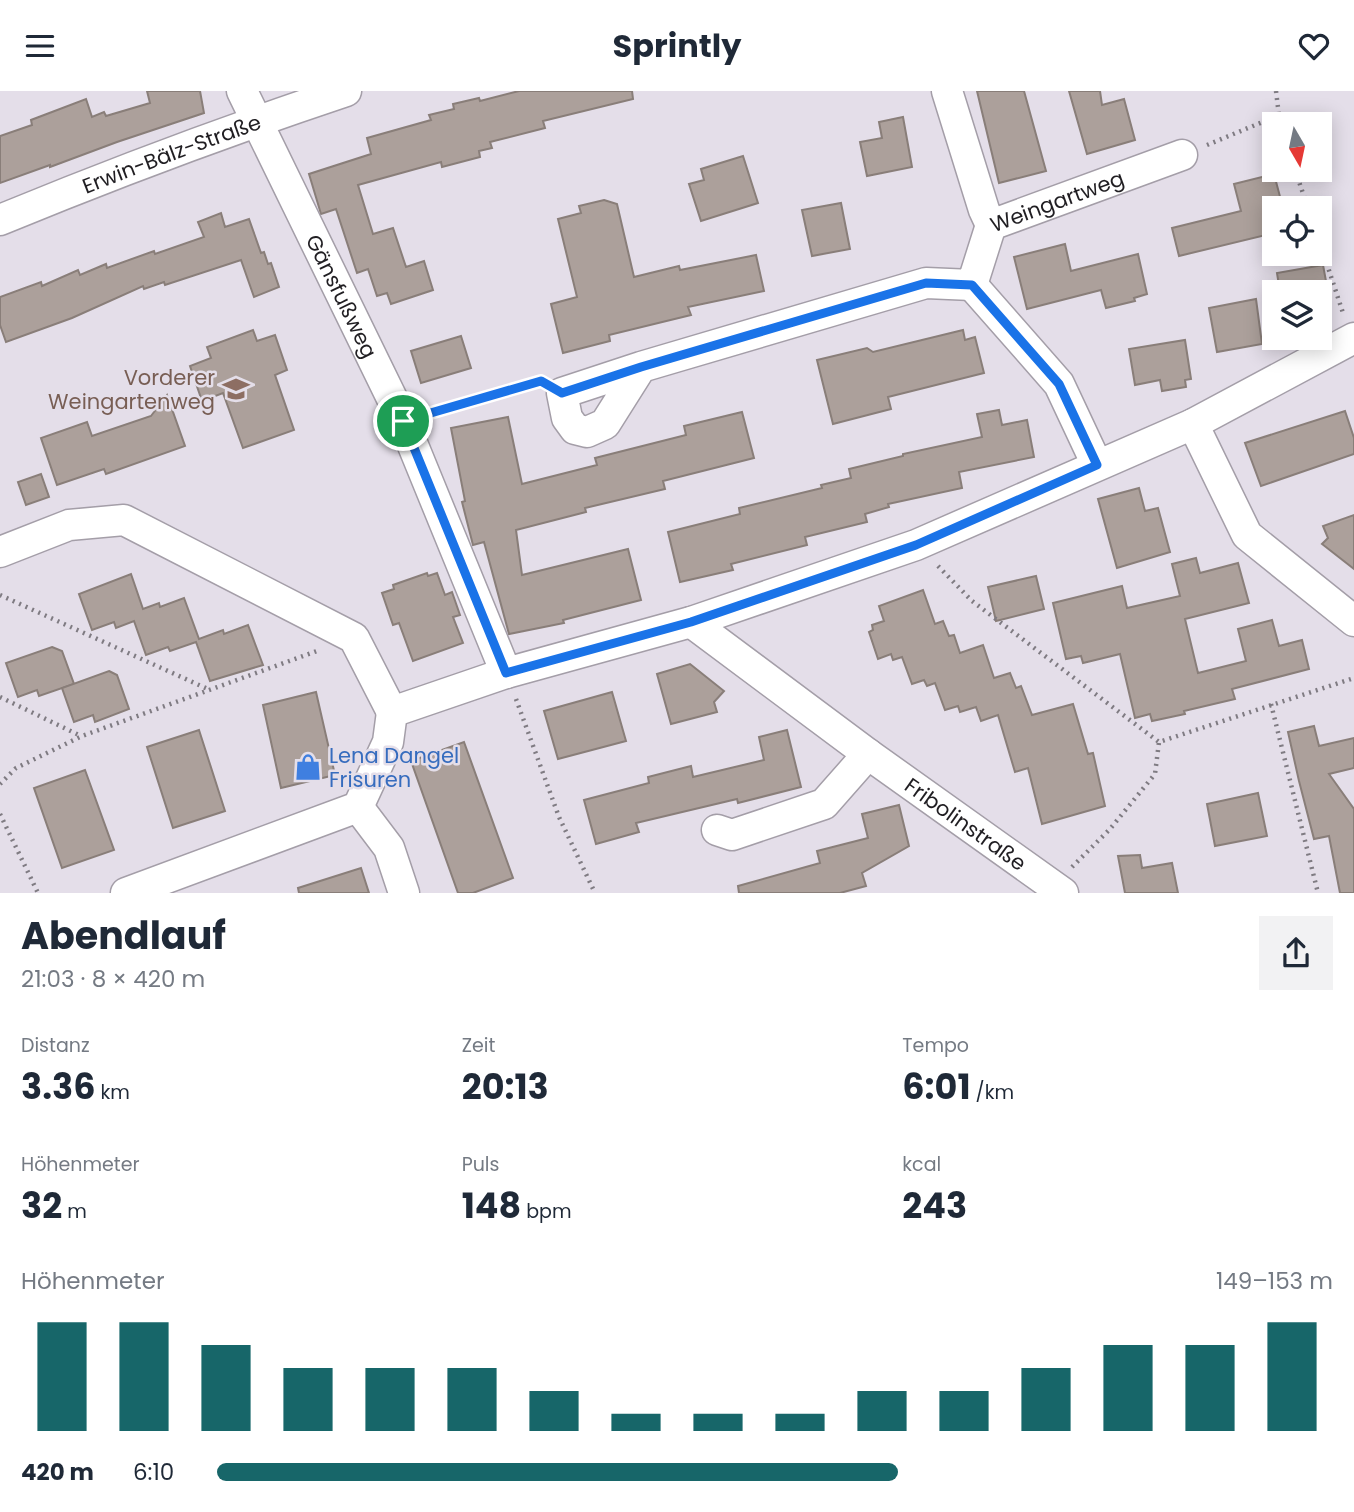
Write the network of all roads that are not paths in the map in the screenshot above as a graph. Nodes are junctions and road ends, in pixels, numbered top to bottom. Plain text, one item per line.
1 (242, 91) edge
2 (346, 91) edge
3 (947, 91) edge
4 (255, 121) junction
5 (1182, 155) road end
6 (0, 220) edge
7 (991, 225) junction
8 (972, 285) junction
9 (1353, 339) edge
10 (641, 367) junction
11 (1193, 423) junction
12 (1097, 465) junction
13 (0, 552) edge
14 (1354, 621) edge
15 (691, 622) junction
16 (506, 673) junction
17 (392, 712) junction
18 (868, 754) junction
19 (358, 807) junction
20 (717, 830) dead end
21 (1058, 889) edge
22 (126, 893) edge
23 (404, 893) edge

1 - 4 street, Gänsfußweg
2 - 4 street, Erwin-Bälz-Straße
3 - 7 street
4 - 6 street, Erwin-Bälz-Straße
4 - 16 street, Gänsfußweg
5 - 7 street, Weingartweg
7 - 8 street, Weingartweg
8 - 10 street
8 - 12 street
9 - 11 street
10 - 10 street
11 - 12 street
11 - 14 street
12 - 15 street
13 - 17 street
15 - 16 street
15 - 18 street, Fribolinstraße
16 - 17 street
17 - 19 street
18 - 20 street
18 - 21 street, Fribolinstraße
19 - 22 street
19 - 23 street

